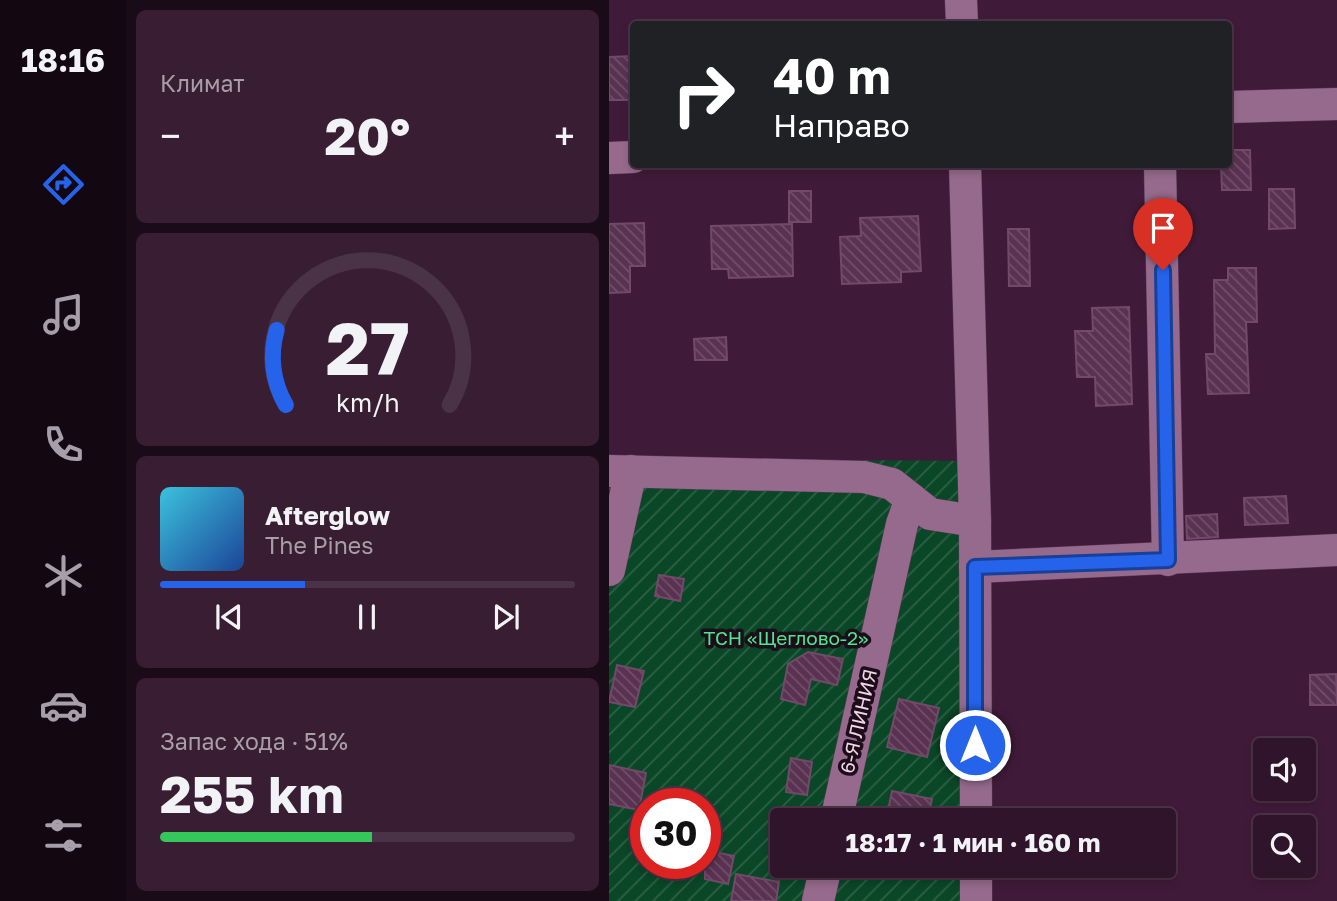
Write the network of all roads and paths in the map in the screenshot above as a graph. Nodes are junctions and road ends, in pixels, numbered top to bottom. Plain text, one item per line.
1 (961, 0) edge
2 (962, 21) edge
3 (1337, 104) edge
4 (1232, 107) edge
5 (609, 158) edge
6 (630, 158) edge
7 (965, 168) edge
8 (1160, 168) edge
9 (620, 471) edge
10 (911, 499) junction
11 (975, 520) junction
12 (1337, 550) edge
13 (1168, 560) junction
14 (975, 567) junction
15 (609, 570) edge
16 (839, 808) edge
17 (976, 808) edge
18 (823, 878) edge
19 (976, 878) edge
20 (818, 901) edge
21 (976, 901) edge

1 - 2 street
3 - 4 street
5 - 6 street
7 - 11 street
8 - 13 street
9 - 10 street
9 - 15 street
10 - 11 street
10 - 16 street, 6-Я ЛИНИЯ
11 - 14 street
12 - 13 street
13 - 14 street
14 - 17 street
18 - 20 street
19 - 21 street

